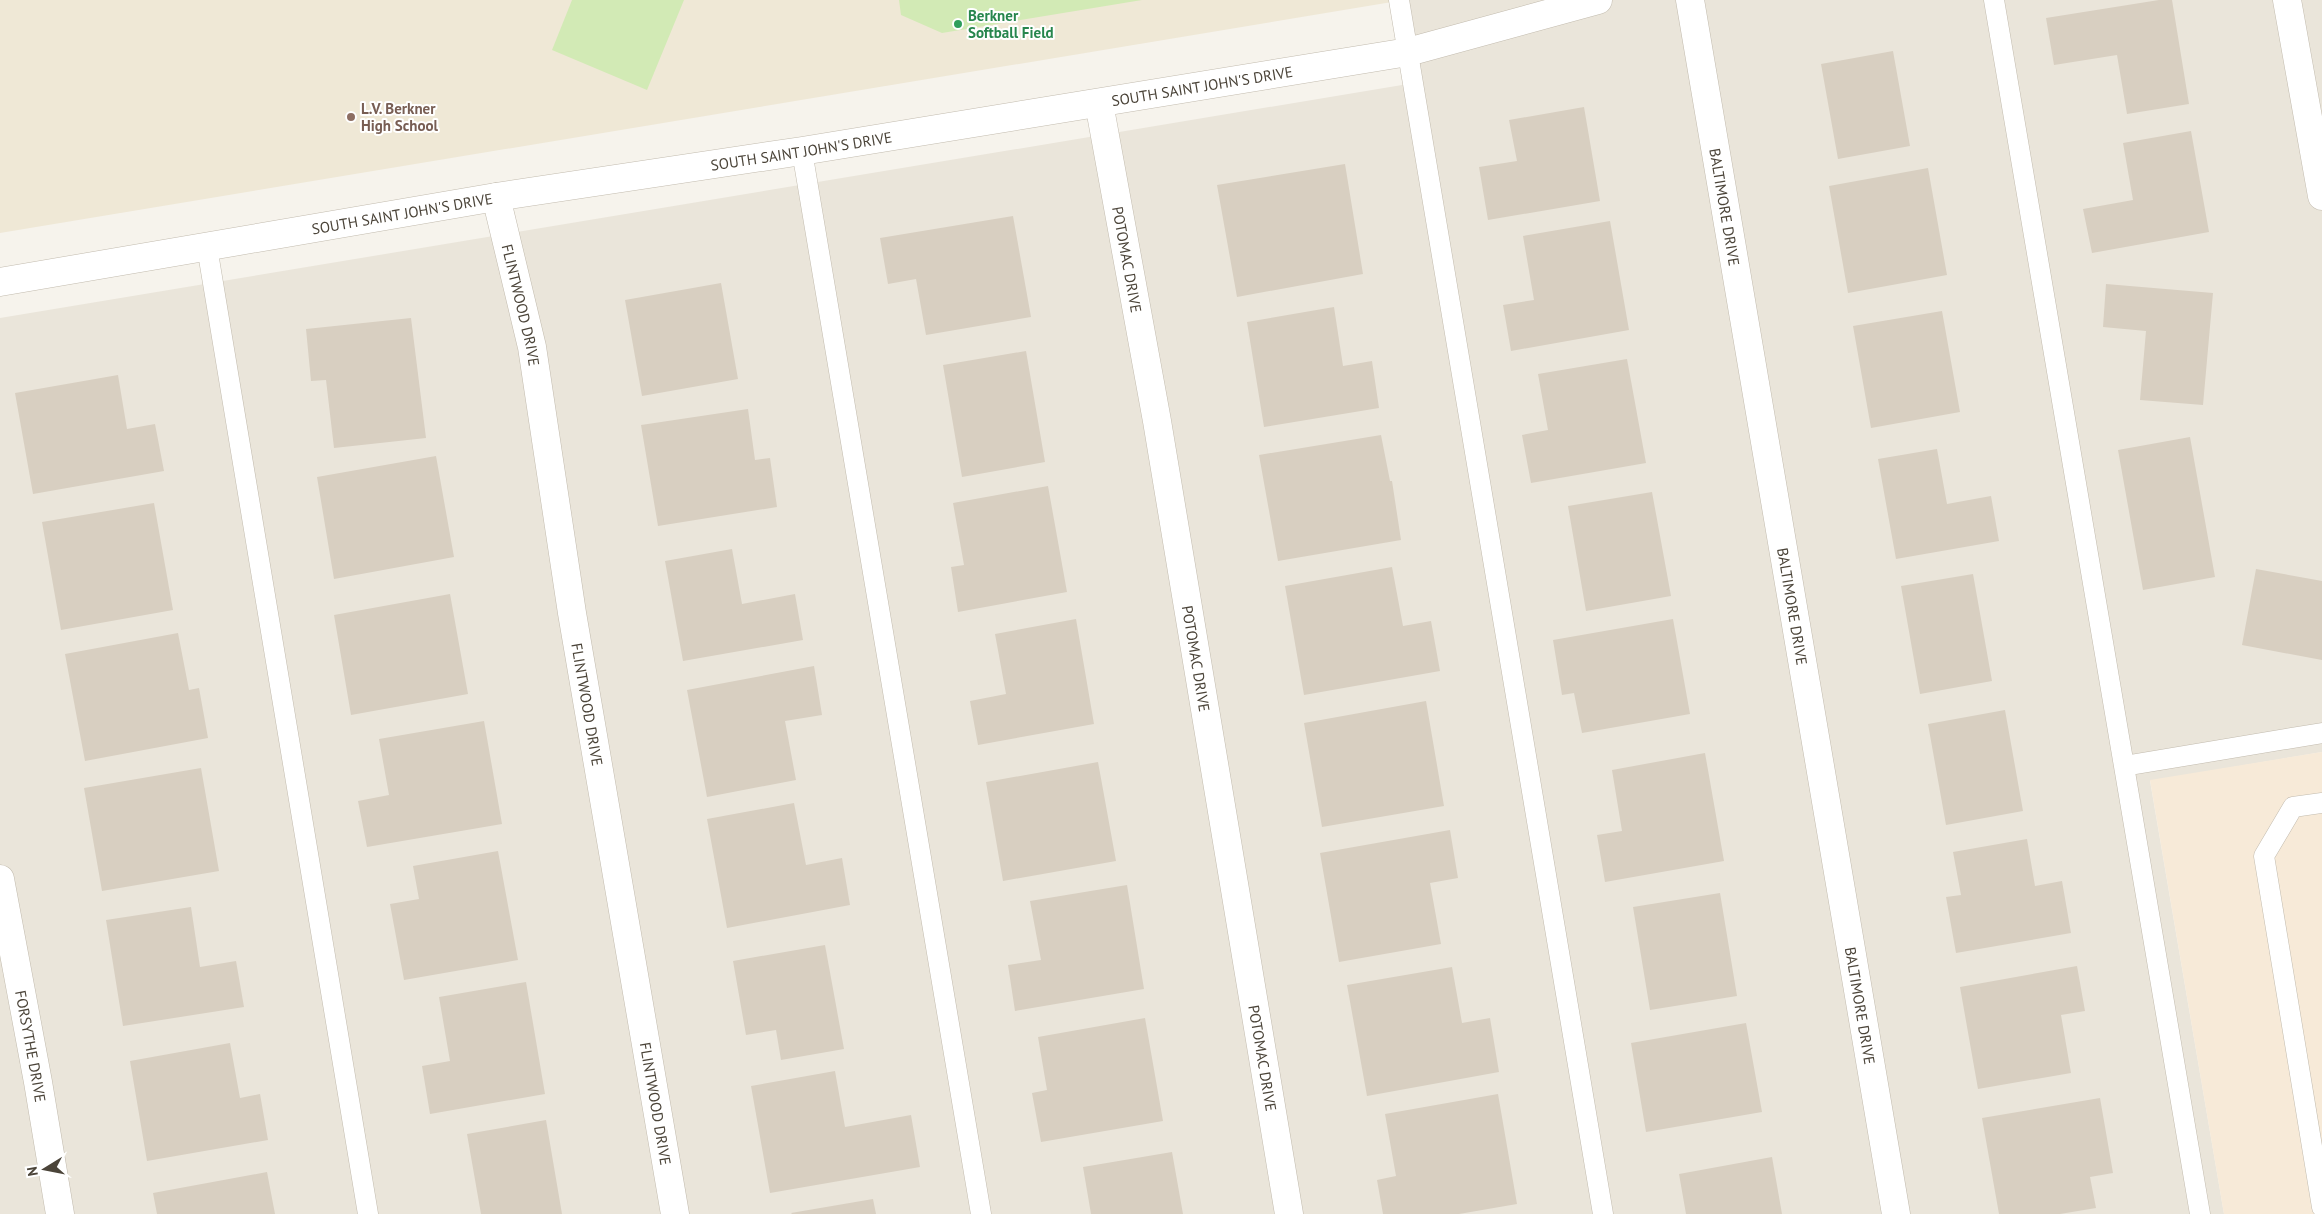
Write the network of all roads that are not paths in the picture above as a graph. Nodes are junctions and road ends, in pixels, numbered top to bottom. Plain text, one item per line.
1 (1399, 0) edge
2 (1598, 0) edge
3 (1690, 0) edge
4 (1994, 0) edge
5 (2287, 0) edge
6 (1408, 52) junction
7 (1098, 103) junction
8 (802, 151) junction
9 (2322, 196) edge
10 (496, 197) junction
11 (207, 247) junction
12 (0, 282) edge
13 (2322, 733) edge
14 (2124, 766) junction
15 (2322, 803) edge
16 (0, 879) edge
17 (2322, 1207) edge
18 (60, 1214) edge
19 (368, 1214) edge
20 (674, 1214) edge
21 (981, 1214) edge
22 (1290, 1214) edge
23 (1603, 1214) edge
24 (1896, 1214) edge
25 (2200, 1214) edge

1 - 6 lane
2 - 6 street, SOUTH SAINT JOHN'S DRIVE
3 - 24 street, BALTIMORE DRIVE
4 - 14 lane
5 - 9 street
6 - 7 street, SOUTH SAINT JOHN'S DRIVE
6 - 23 lane
7 - 8 street, SOUTH SAINT JOHN'S DRIVE
7 - 22 street, POTOMAC DRIVE
8 - 10 street, SOUTH SAINT JOHN'S DRIVE
8 - 21 lane
10 - 11 street, SOUTH SAINT JOHN'S DRIVE
10 - 20 street, FLINTWOOD DRIVE
11 - 12 street, SOUTH SAINT JOHN'S DRIVE
11 - 19 lane
13 - 14 lane
14 - 25 lane
15 - 17 lane
16 - 18 street, FORSYTHE DRIVE

